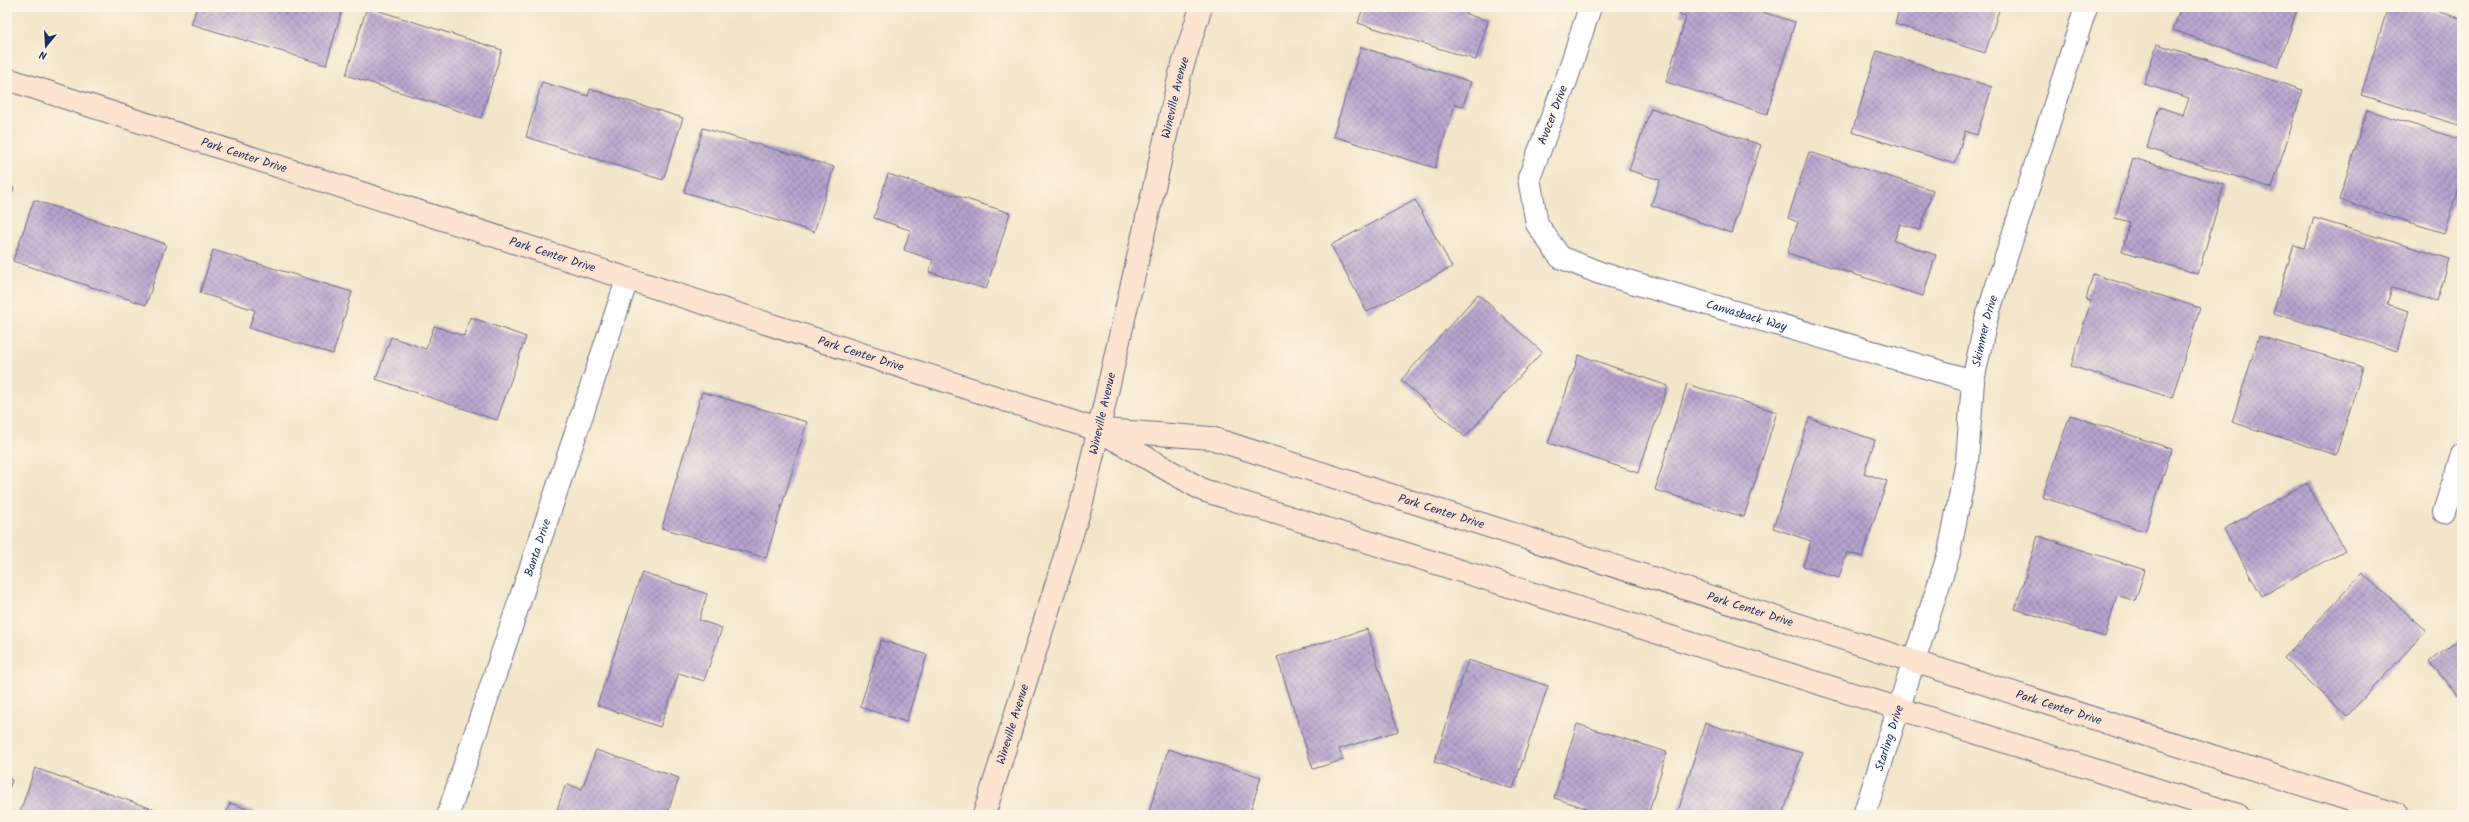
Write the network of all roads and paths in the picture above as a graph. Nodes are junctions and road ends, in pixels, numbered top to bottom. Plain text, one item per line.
1 (1201, 7) edge
2 (1590, 7) edge
3 (2086, 7) edge
4 (7, 80) edge
5 (1537, 224) joint
6 (627, 280) junction
7 (1973, 381) junction
8 (1098, 430) junction
9 (2462, 455) edge
10 (2444, 512) dead end
11 (1913, 662) junction
12 (1899, 708) junction
13 (448, 815) edge
14 (984, 815) edge
15 (1864, 815) edge
16 (2238, 815) edge
17 (2398, 815) edge

1 - 8 street, Wineville Avenue
2 - 5 street, Avocer Drive
3 - 7 street, Skimmer Drive
4 - 6 street, Park Center Drive
5 - 7 street, Canvasback Way
6 - 8 street, Park Center Drive
6 - 13 street, Banta Drive
7 - 11 street, Skimmer Drive
8 - 11 street, Park Center Drive
8 - 12 street, Park Center Drive
8 - 14 street, Wineville Avenue
9 - 10 street
11 - 12 street, Starling Drive
11 - 17 street, Park Center Drive
12 - 15 street, Starling Drive
12 - 16 street, Park Center Drive

